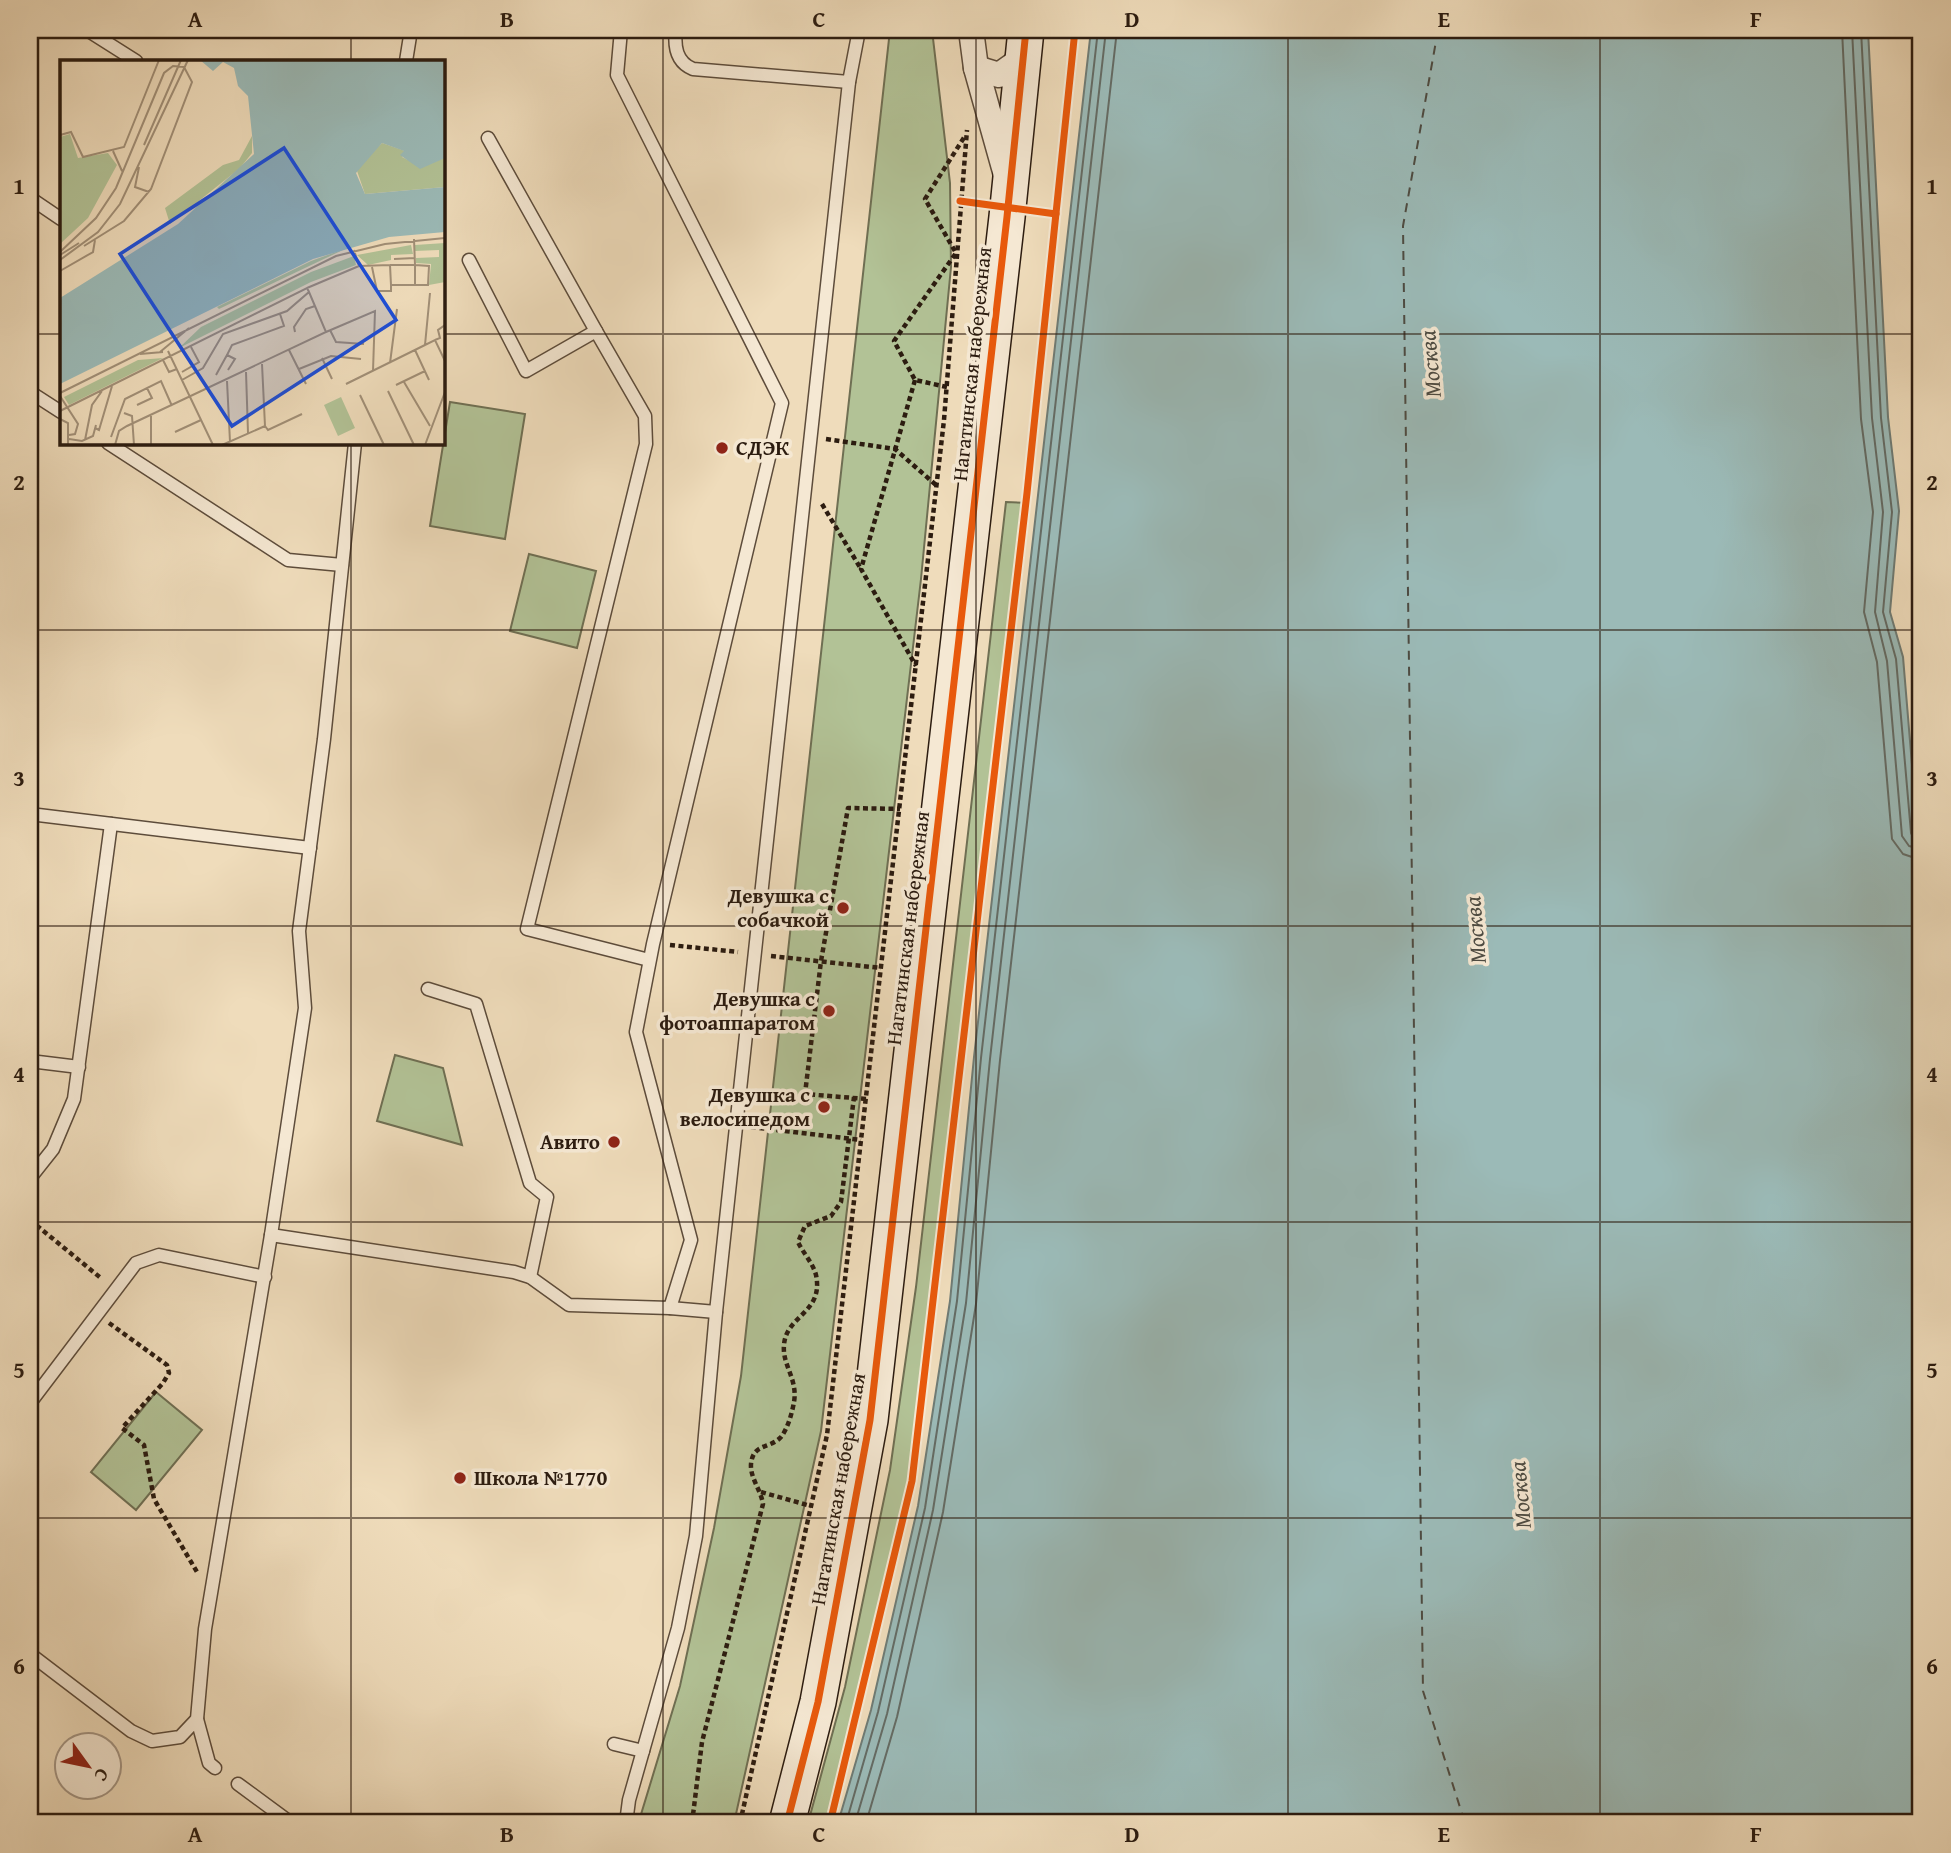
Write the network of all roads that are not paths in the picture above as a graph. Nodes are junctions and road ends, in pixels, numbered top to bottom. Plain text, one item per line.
1 (87, 30) edge
2 (411, 30) edge
3 (621, 30) edge
4 (676, 30) edge
5 (859, 30) edge
6 (971, 30) edge
7 (1024, 44) edge
8 (134, 60) edge
9 (407, 60) edge
10 (976, 68) junction
11 (849, 82) junction
12 (488, 138) dead end
13 (1009, 197) junction
14 (30, 198) edge
15 (60, 218) edge
16 (469, 260) dead end
17 (596, 331) junction
18 (30, 392) edge
19 (60, 411) edge
20 (110, 444) edge
21 (355, 444) edge
22 (342, 565) junction
23 (30, 814) edge
24 (111, 824) junction
25 (310, 848) junction
26 (649, 960) junction
27 (428, 989) dead end
28 (30, 1061) edge
29 (79, 1067) junction
30 (30, 1178) edge
31 (271, 1235) junction
32 (265, 1277) junction
33 (530, 1278) junction
34 (670, 1308) junction
35 (716, 1312) junction
36 (30, 1403) edge
37 (30, 1654) edge
38 (197, 1719) junction
39 (614, 1744) dead end
40 (643, 1751) junction
41 (215, 1768) dead end
42 (238, 1784) dead end
43 (291, 1823) edge
44 (626, 1823) edge
45 (787, 1823) edge

1 - 8 lane
2 - 9 lane
3 - 26 lane
4 - 11 lane
5 - 11 lane
6 - 10 street
7 - 10 street
7 - 13 street, Нагатинская набережная
10 - 13 street
11 - 35 lane
12 - 17 lane
13 - 45 street, Нагатинская набережная
14 - 15 lane
16 - 17 lane
17 - 26 lane
18 - 19 lane
20 - 22 lane
21 - 22 lane
22 - 25 lane
23 - 24 lane
24 - 25 lane
24 - 29 lane
25 - 31 lane
26 - 34 lane
27 - 33 lane
28 - 29 lane
29 - 30 lane
31 - 32 lane
31 - 33 lane
32 - 36 lane
32 - 38 lane
33 - 34 lane
34 - 35 lane
35 - 40 lane
37 - 38 lane
38 - 41 lane
39 - 40 lane
40 - 44 lane
42 - 43 lane

